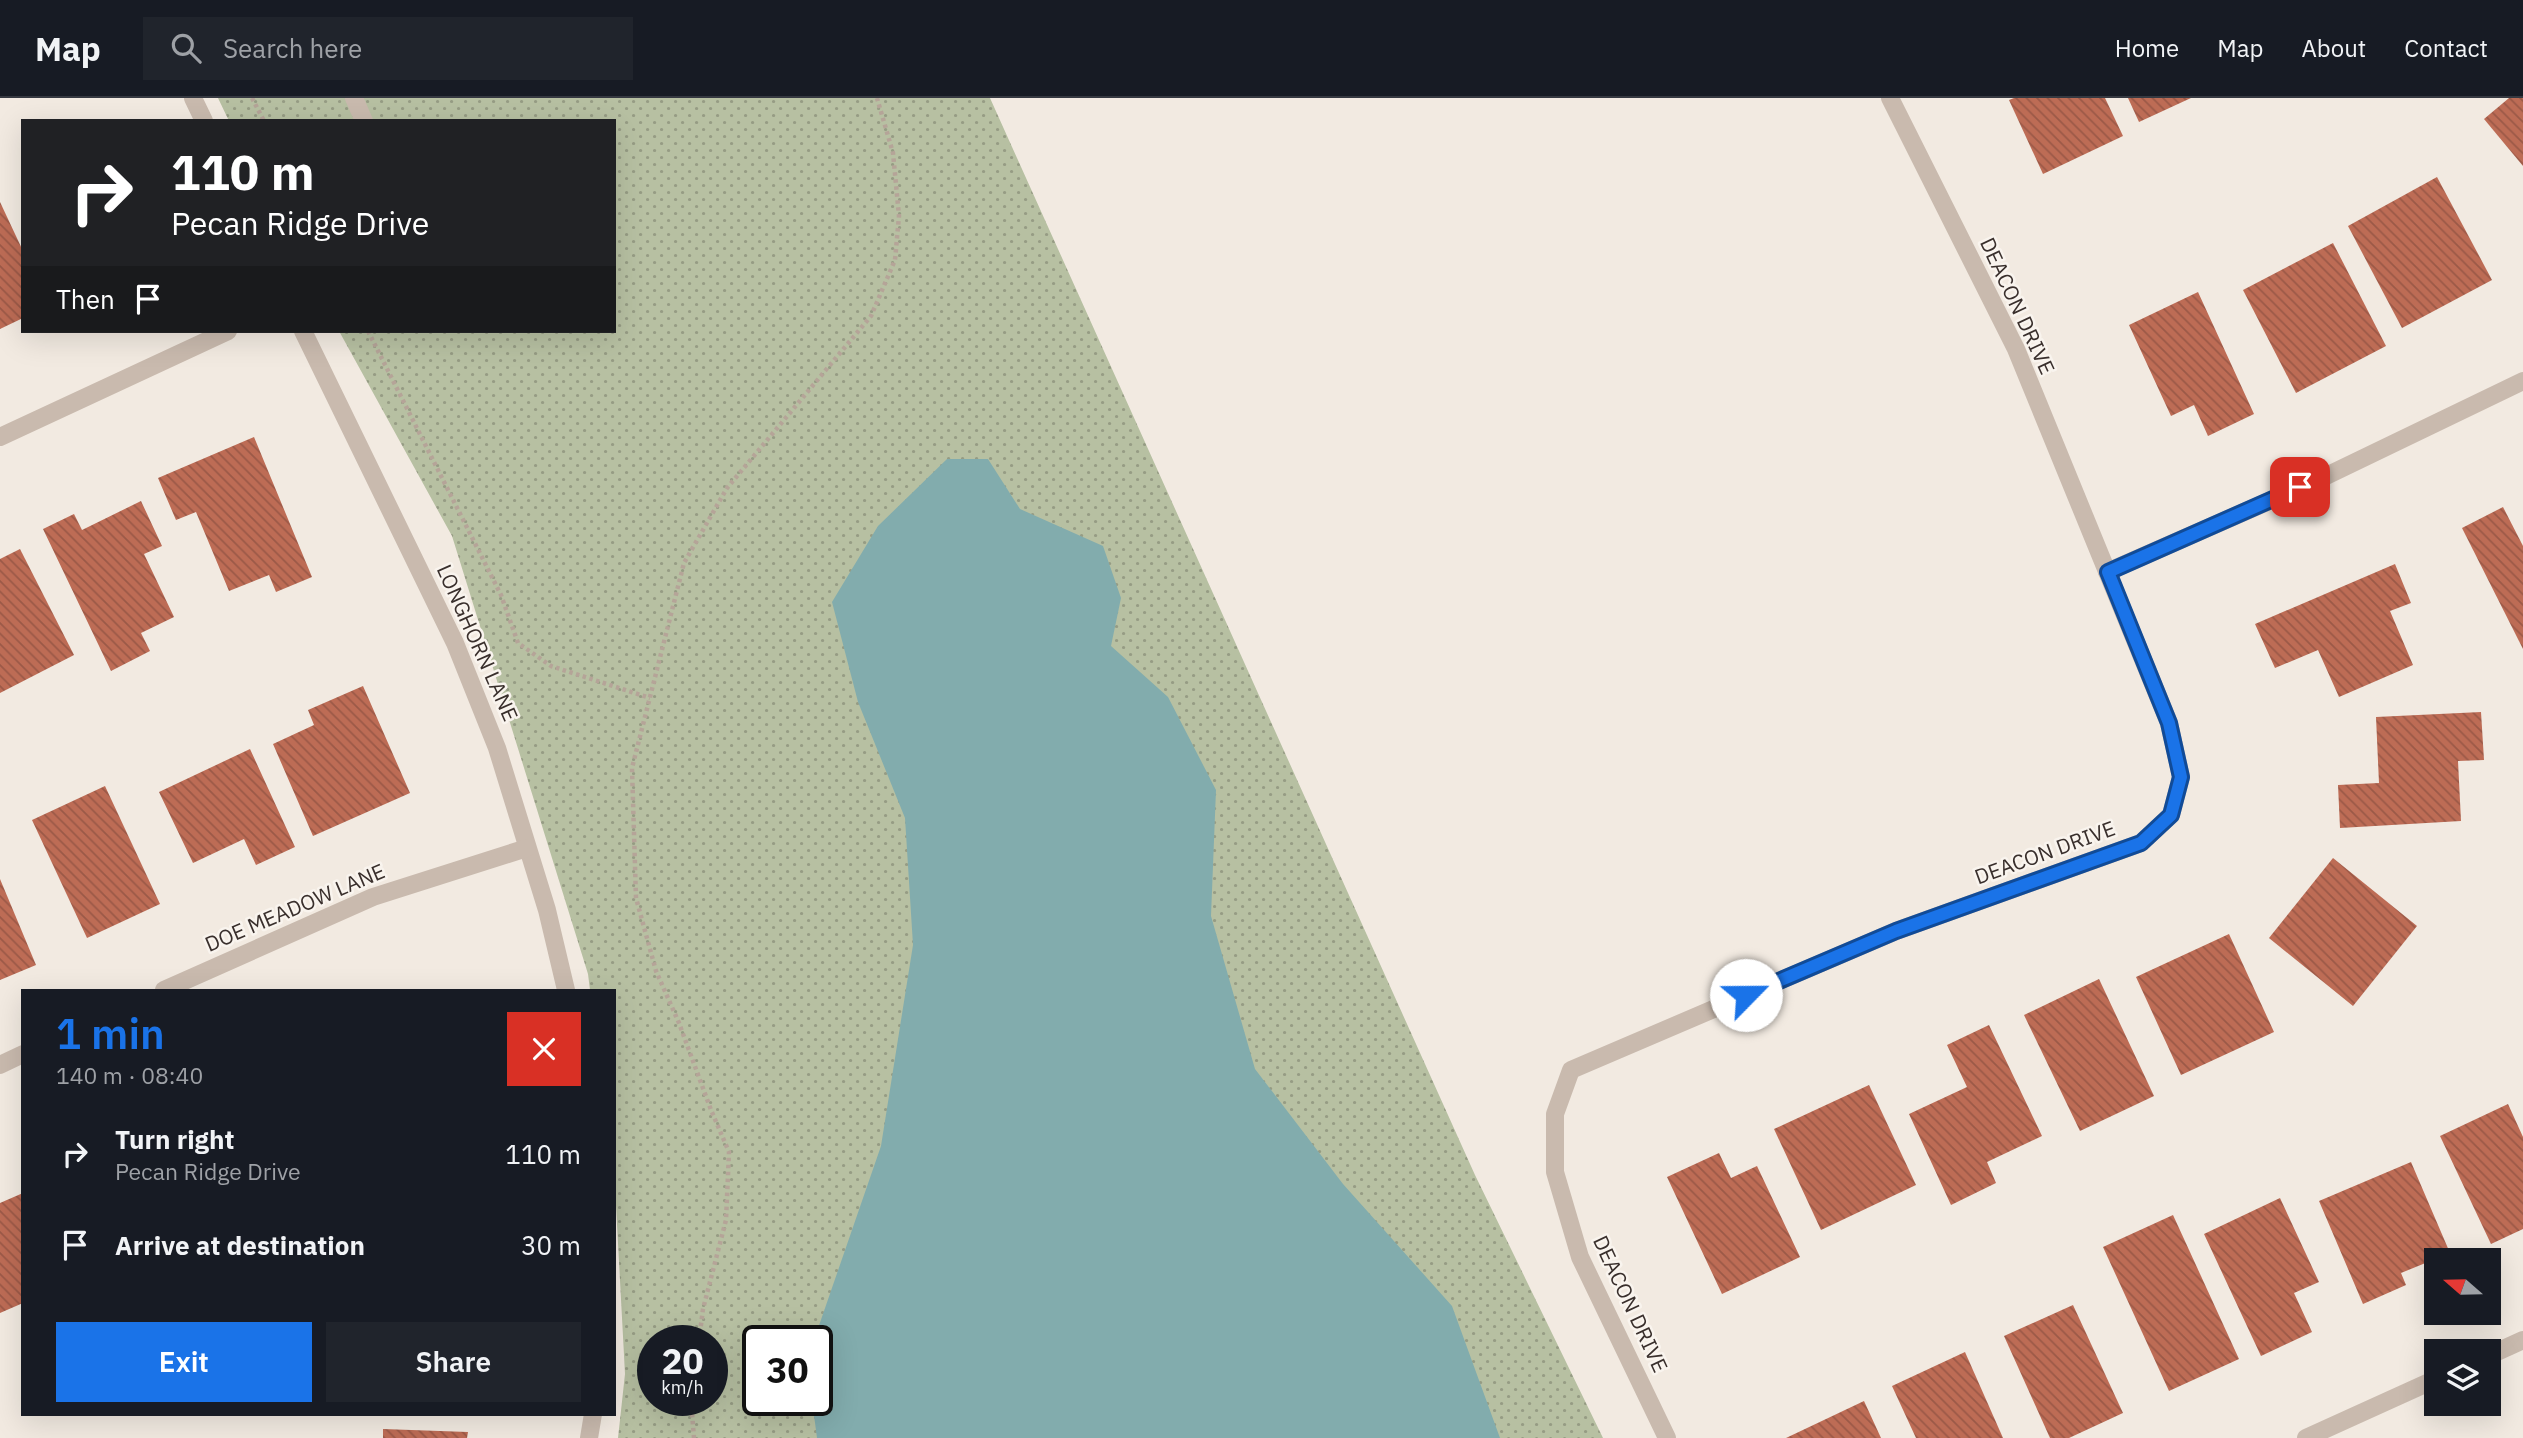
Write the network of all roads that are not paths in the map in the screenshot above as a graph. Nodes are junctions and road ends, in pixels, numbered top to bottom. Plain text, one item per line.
1 (193, 98) edge
2 (354, 98) edge
3 (1890, 98) edge
4 (203, 119) edge
5 (363, 119) edge
6 (224, 333) edge
7 (304, 333) edge
8 (2523, 380) edge
9 (0, 437) edge
10 (2108, 572) junction
11 (527, 848) junction
12 (166, 989) edge
13 (566, 989) edge
14 (21, 1055) edge
15 (0, 1065) edge
16 (2523, 1340) edge
17 (2501, 1350) edge
18 (2424, 1384) edge
19 (593, 1416) edge
20 (589, 1438) edge
21 (1667, 1438) edge
22 (2306, 1438) edge

1 - 4 street
2 - 5 street
3 - 10 street, DEACON DRIVE
6 - 9 street
7 - 11 street, LONGHORN LANE
8 - 10 street
10 - 21 street, DEACON DRIVE
11 - 12 street, DOE MEADOW LANE
11 - 13 street, LONGHORN LANE
14 - 15 street
16 - 17 street
18 - 22 street
19 - 20 street

